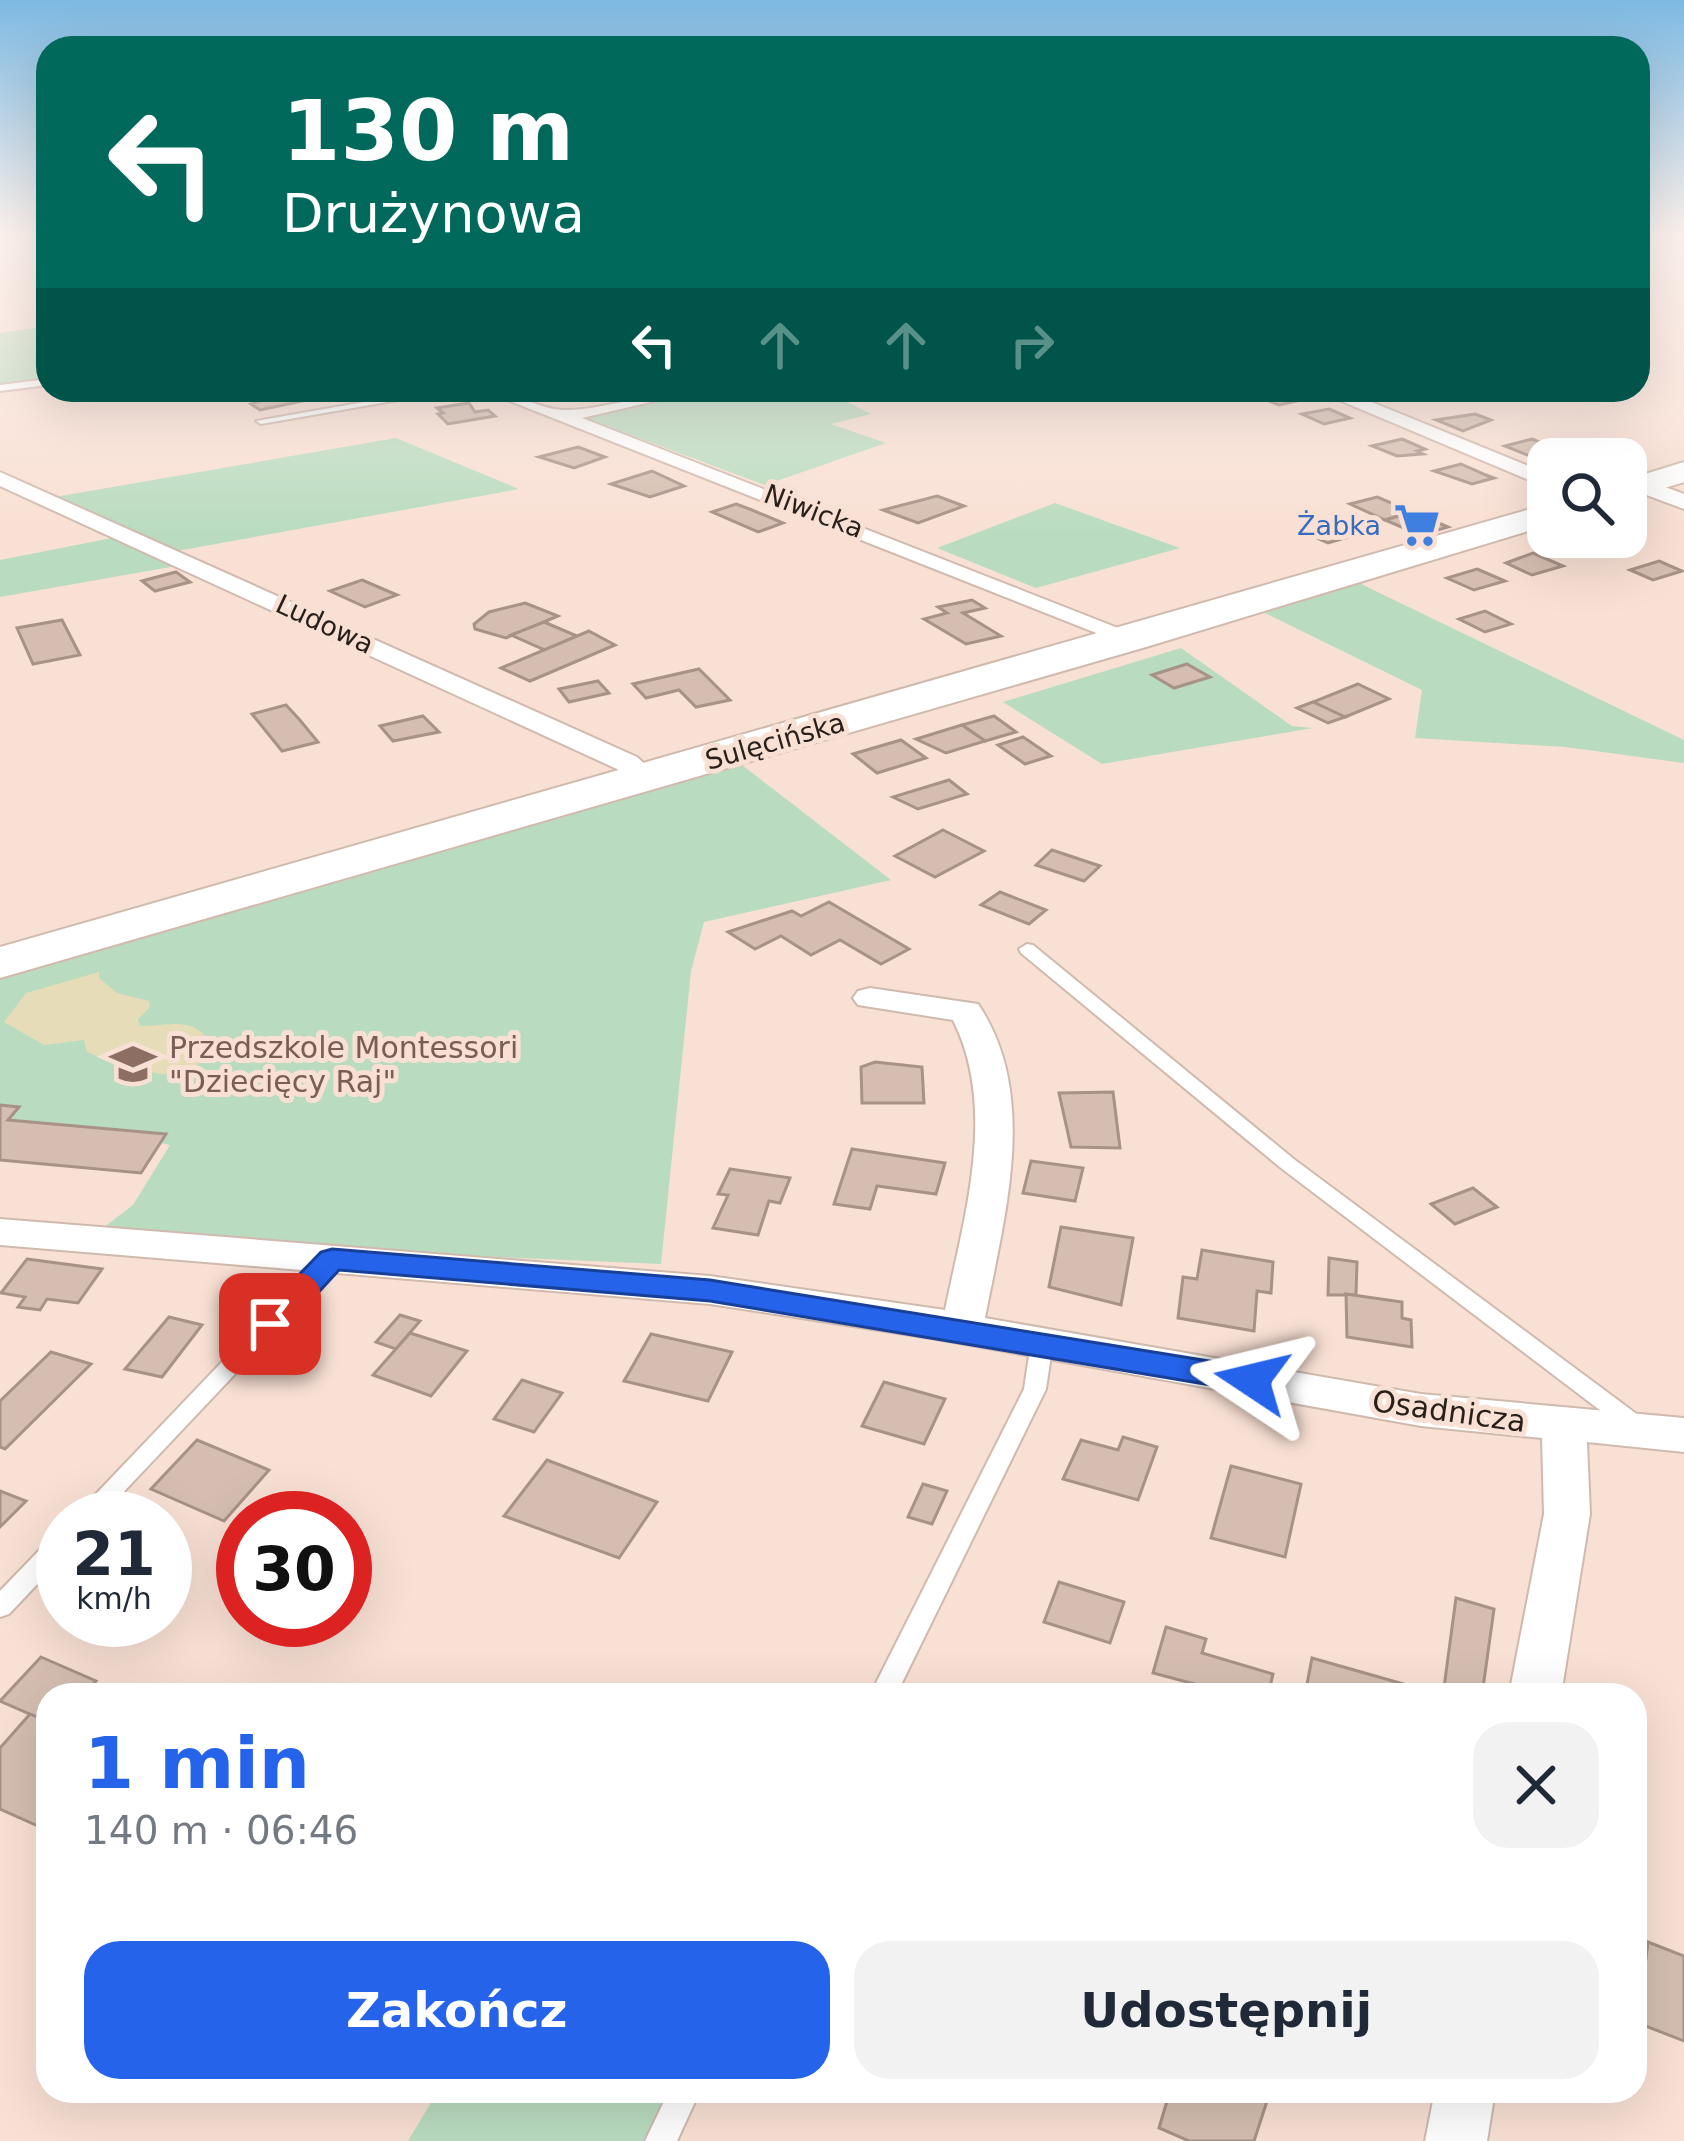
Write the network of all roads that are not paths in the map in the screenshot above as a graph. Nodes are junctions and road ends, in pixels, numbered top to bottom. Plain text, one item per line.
1 (36, 384) edge
2 (0, 388) edge
3 (377, 402) edge
4 (524, 402) edge
5 (632, 402) edge
6 (1354, 402) edge
7 (562, 416) junction
8 (261, 421) dead end
9 (1684, 472) edge
10 (1527, 473) edge
11 (0, 478) edge
12 (1647, 484) edge
13 (1647, 492) edge
14 (1684, 502) edge
15 (1527, 520) edge
16 (1133, 639) junction
17 (646, 778) junction
18 (1027, 949) dead end
19 (0, 963) edge
20 (870, 998) dead end
21 (0, 1232) edge
22 (332, 1259) junction
23 (962, 1329) junction
24 (1042, 1342) junction
25 (1564, 1426) junction
26 (1664, 1433) edge
27 (111, 1491) edge
28 (36, 1569) edge
29 (0, 1607) edge
30 (889, 1683) edge
31 (1537, 1683) edge
32 (680, 2103) edge
33 (1463, 2103) edge
34 (661, 2141) edge
35 (1456, 2141) edge

1 - 2 lane
3 - 8 lane
4 - 7 street, Niwicka
5 - 7 street
6 - 10 street
7 - 16 street, Niwicka
9 - 12 street
11 - 17 street, Ludowa
13 - 14 street
15 - 16 street, Sulęcińska
16 - 17 street, Sulęcińska
17 - 19 street, Sulęcińska
18 - 26 lane
20 - 23 street
21 - 22 street, Osadnicza
22 - 23 street, Osadnicza
22 - 27 lane
23 - 24 street, Osadnicza
24 - 25 street, Osadnicza
24 - 30 lane
25 - 26 street, Osadnicza
25 - 31 street
28 - 29 lane
32 - 34 lane
33 - 35 street

